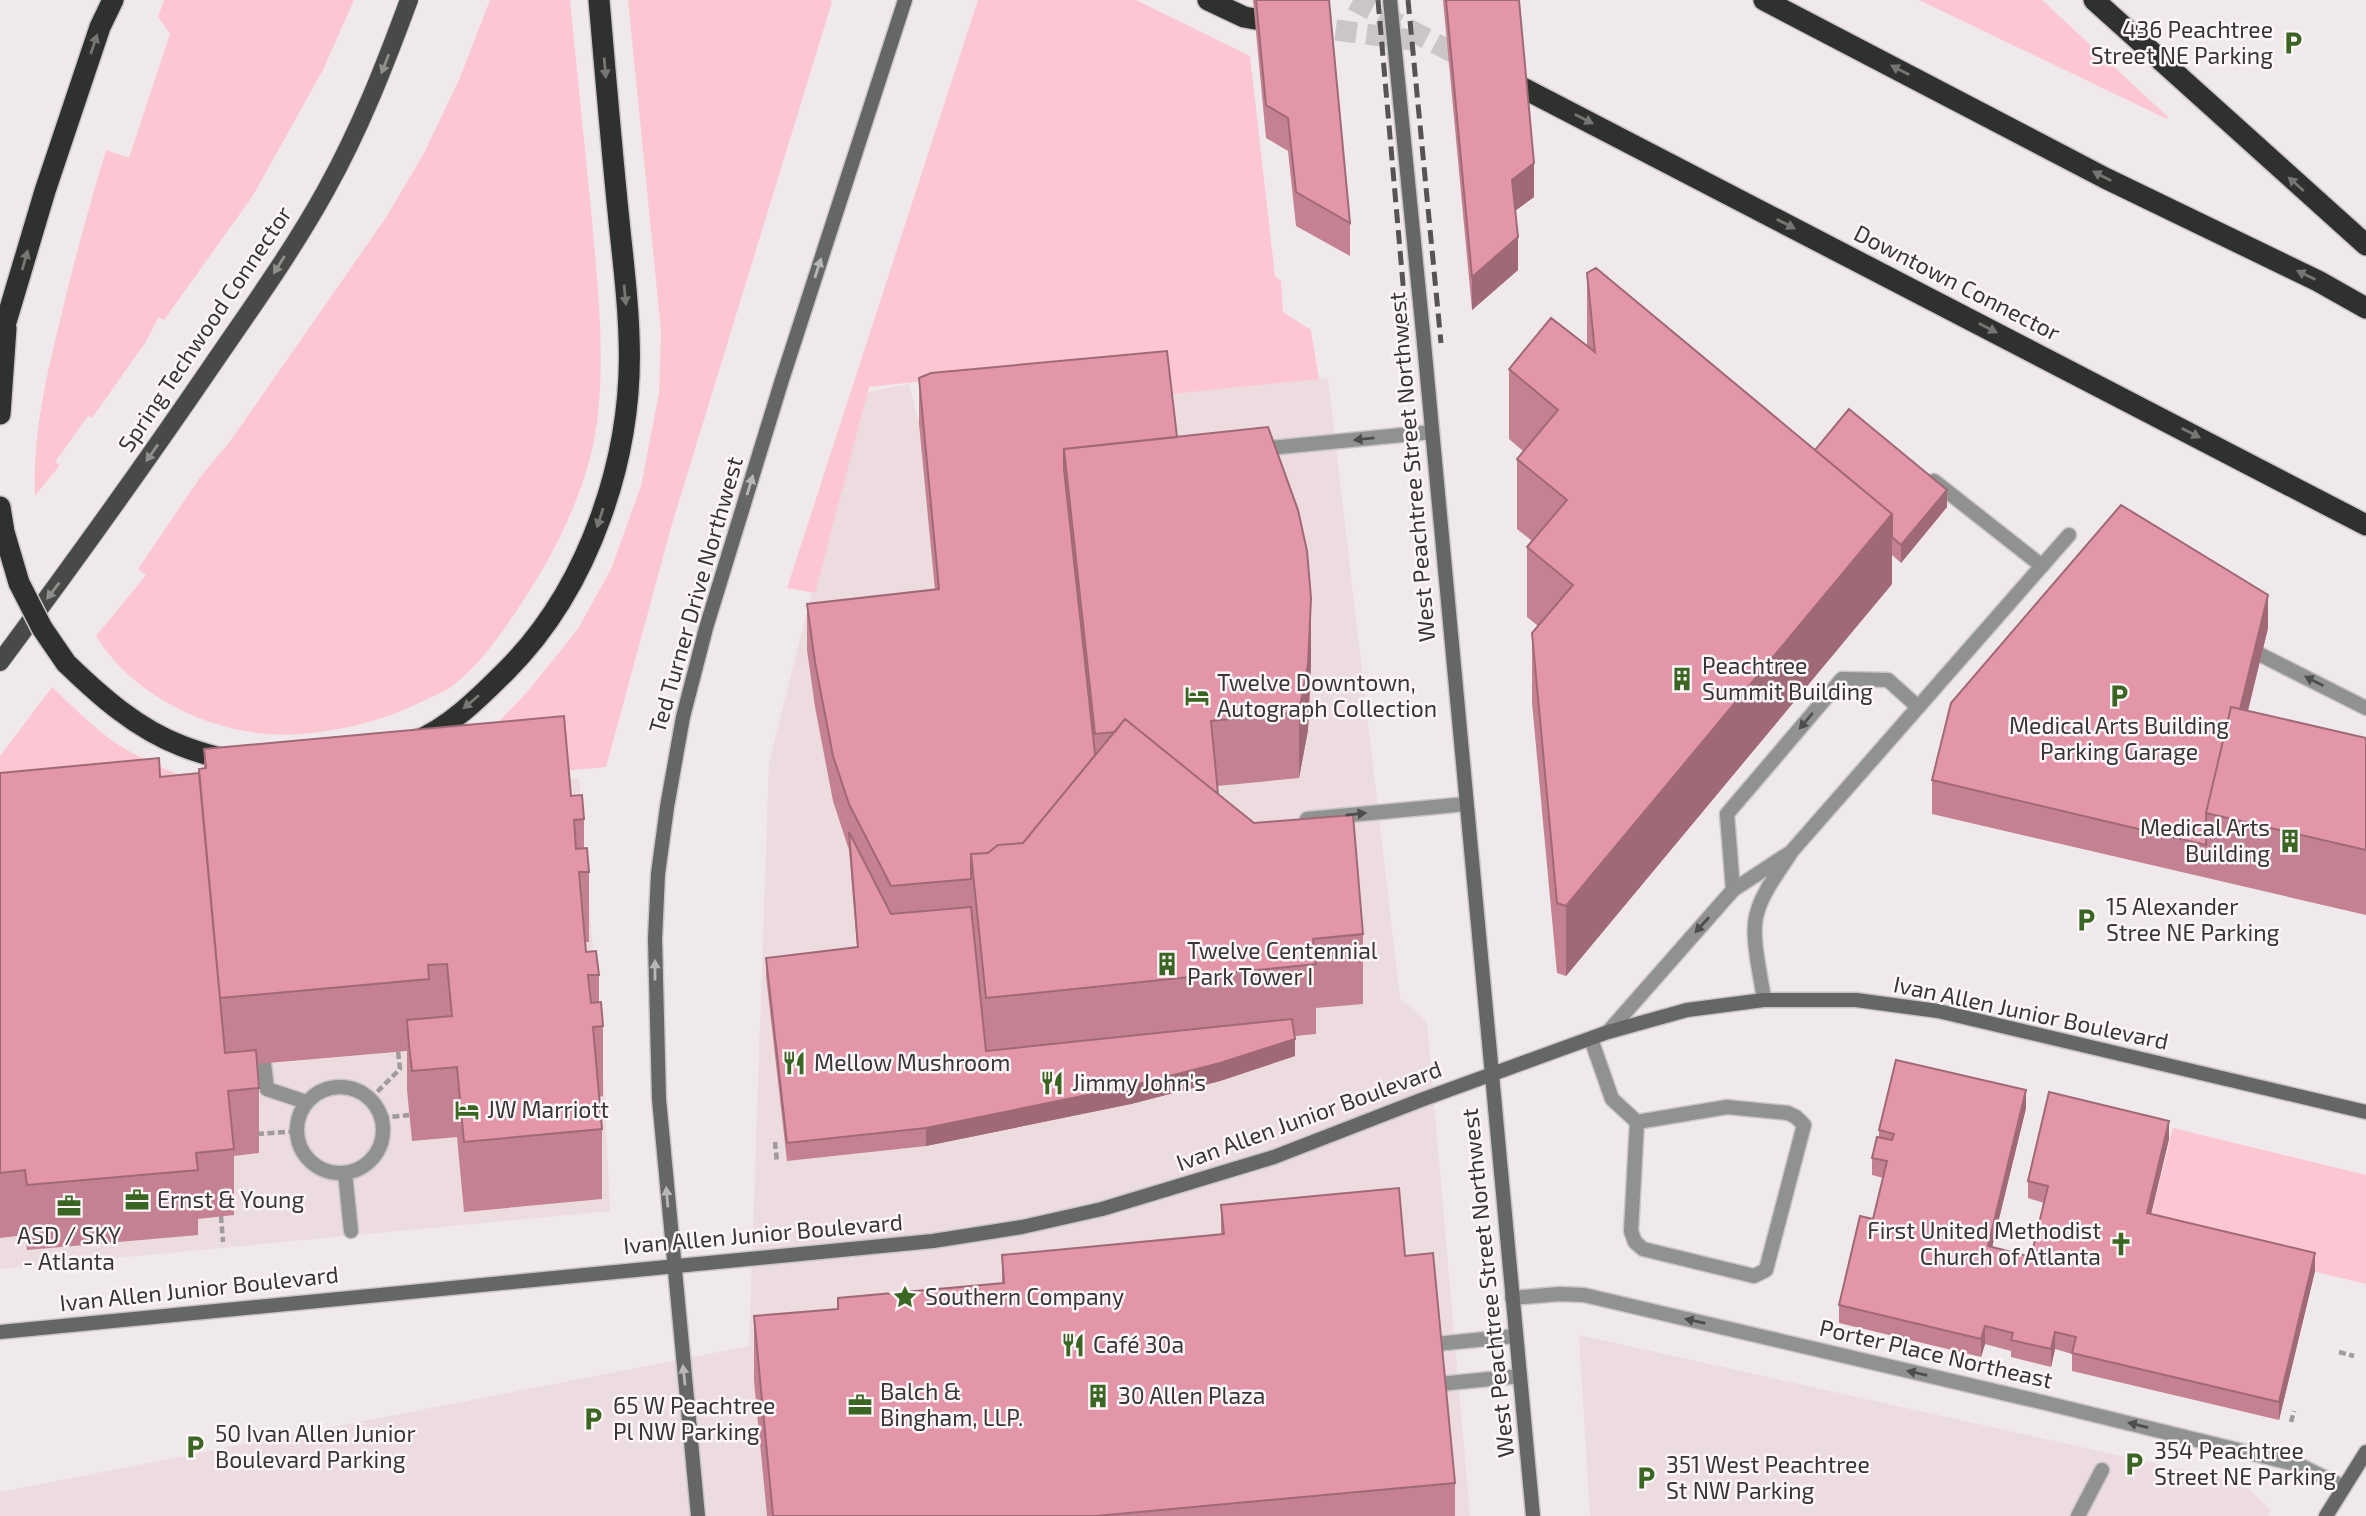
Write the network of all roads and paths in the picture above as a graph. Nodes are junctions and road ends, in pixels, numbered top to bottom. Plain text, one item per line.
1 (113, 0) edge
2 (409, 0) edge
3 (599, 0) edge
4 (905, 0) edge
5 (1208, 0) edge
6 (1390, 0) edge
7 (1765, 0) edge
8 (2094, 0) edge
9 (1255, 19) edge
10 (1524, 88) edge
11 (2366, 245) edge
12 (2366, 308) edge
13 (3, 334) edge
14 (0, 414) edge
15 (1432, 432) junction
16 (1241, 451) edge
17 (1934, 481) edge
18 (0, 507) edge
19 (2366, 525) edge
20 (2069, 535) dead end
21 (2042, 566) junction
22 (2261, 654) edge
23 (0, 662) edge
24 (1918, 707) junction
25 (2366, 708) edge
26 (391, 751) edge
27 (254, 765) edge
28 (1466, 804) junction
29 (1294, 820) edge
30 (1792, 851) junction
31 (1733, 890) junction
32 (1764, 1000) junction
33 (1608, 1032) junction
34 (1591, 1039) junction
35 (398, 1051) edge
36 (264, 1063) edge
37 (1491, 1074) junction
38 (370, 1099) junction
39 (306, 1102) junction
40 (2366, 1112) edge
41 (409, 1115) edge
42 (382, 1118) junction
43 (1637, 1122) junction
44 (297, 1130) junction
45 (257, 1134) edge
46 (775, 1142) dead end
47 (777, 1162) dead end
48 (345, 1173) junction
49 (221, 1216) edge
50 (351, 1231) dead end
51 (223, 1242) dead end
52 (674, 1265) junction
53 (1512, 1298) junction
54 (0, 1332) edge
55 (1516, 1336) junction
56 (1436, 1344) edge
57 (2339, 1352) dead end
58 (2354, 1356) dead end
59 (1520, 1376) junction
60 (1439, 1384) edge
61 (2294, 1411) dead end
62 (2291, 1422) dead end
63 (2366, 1452) edge
64 (2102, 1470) dead end
65 (2344, 1486) junction
66 (698, 1516) edge
67 (1533, 1516) edge
68 (2078, 1516) edge
69 (2326, 1516) edge

13 -> 1 highway
2 -> 23 main road, Spring Techwood Connector
3 -> 26 highway
52 -> 4 street, Ted Turner Drive Northwest
5 - 9 highway
6 - 15 street, West Peachtree Street Northwest, bridge
12 -> 7 highway
11 -> 8 highway
10 -> 19 highway, Downtown Connector
13 - 14 highway
15 -> 16 street
15 - 28 street, West Peachtree Street Northwest
17 - 21 street
18 - 27 highway, bridge
20 - 21 street
21 - 24 street
25 -> 22 street
24 - 30 street
24 -> 31 street
29 -> 28 street
28 - 37 street, West Peachtree Street Northwest
30 - 31 street
30 - 32 street
31 -> 33 street
32 - 33 street, Ivan Allen Junior Boulevard
32 - 40 street, Ivan Allen Junior Boulevard
33 - 34 street, Ivan Allen Junior Boulevard
34 - 37 street, Ivan Allen Junior Boulevard
34 - 43 street
35 - 38 path
36 - 39 street
37 - 52 street, Ivan Allen Junior Boulevard
37 - 53 street, West Peachtree Street Northwest
38 - 39 street
38 - 42 street
39 - 44 street
41 - 42 path
42 - 48 street
43 - 43 street
44 - 45 path
44 - 48 street
46 - 47 path
48 - 50 street
49 - 51 path
52 - 54 street, Ivan Allen Junior Boulevard
66 -> 52 street, Ted Turner Drive Northwest
53 - 55 street, West Peachtree Street Northwest
65 -> 53 street, Porter Place Northeast
55 - 56 street
55 - 59 street, West Peachtree Street Northwest
57 - 58 path
59 - 60 street
59 - 67 street, West Peachtree Street Northwest
61 - 62 path
63 - 65 street
64 - 68 street
65 - 69 street

